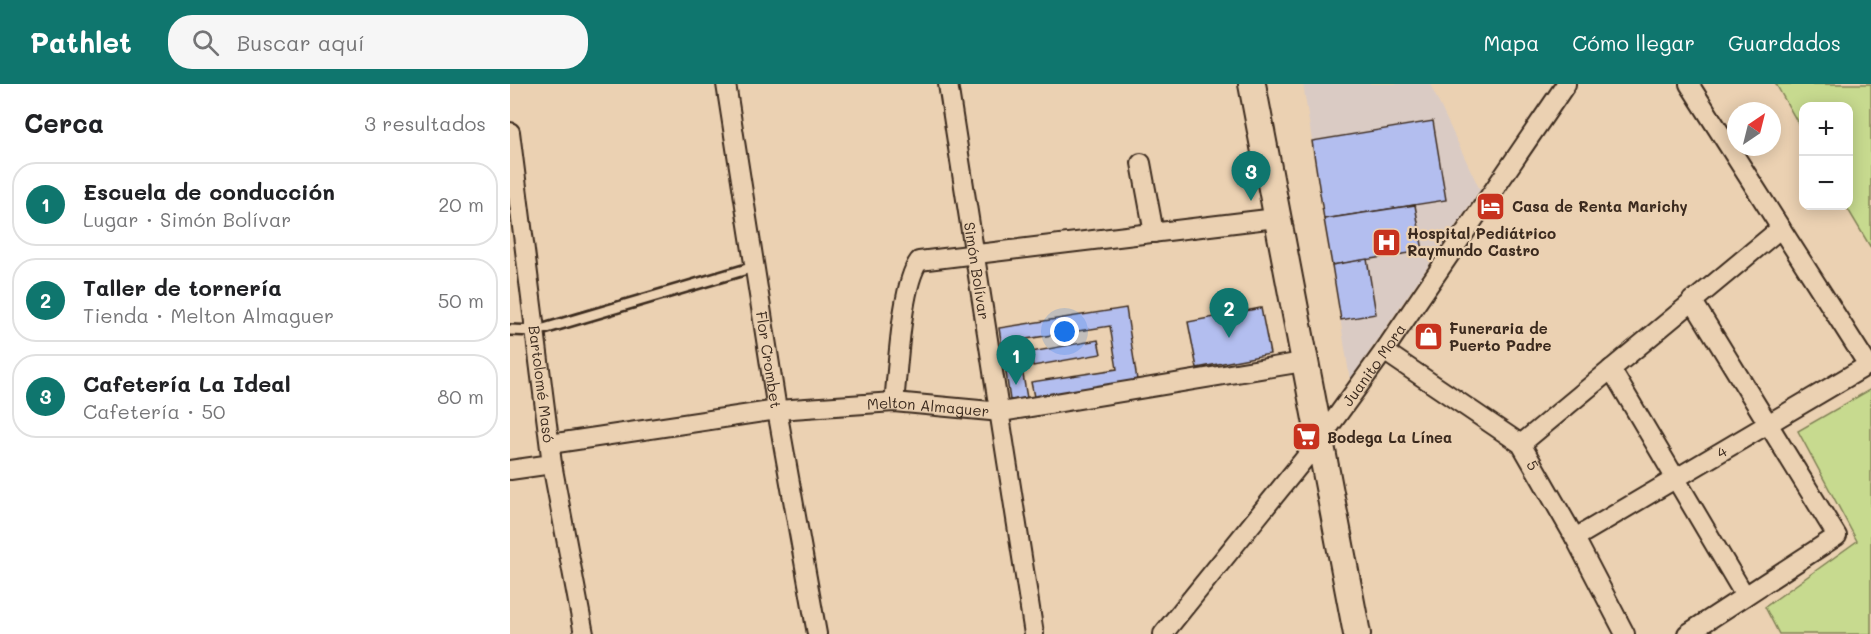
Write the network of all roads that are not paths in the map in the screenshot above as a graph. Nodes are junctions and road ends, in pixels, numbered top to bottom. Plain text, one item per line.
1 (726, 84) edge
2 (948, 84) edge
3 (1252, 84) edge
4 (1566, 84) edge
5 (1689, 84) edge
6 (510, 132) edge
7 (1141, 163) dead end
8 (1276, 218) junction
9 (1780, 228) junction
10 (1154, 233) junction
11 (975, 254) junction
12 (754, 267) junction
13 (1692, 300) junction
14 (510, 330) edge
15 (537, 331) junction
16 (1384, 351) junction
17 (1303, 362) junction
18 (1611, 369) junction
19 (894, 402) junction
20 (777, 410) junction
21 (1001, 412) junction
22 (1770, 425) junction
23 (1318, 442) junction
24 (550, 444) junction
25 (1521, 444) junction
26 (552, 464) junction
27 (510, 470) edge
28 (1678, 479) junction
29 (1575, 538) junction
30 (1745, 596) junction
31 (584, 634) edge
32 (817, 634) edge
33 (1034, 634) edge
34 (1163, 634) edge
35 (1357, 634) edge
36 (1625, 634) edge
37 (1687, 634) edge

1 - 12 street, Flor Crombet
2 - 11 street, Simón Bolívar
3 - 8 main road
4 - 16 street, Juanito Mora
5 - 9 street
6 - 15 street, Bartolomé Masó
7 - 10 street
8 - 10 street
8 - 17 main road
9 - 13 street
9 - 22 street, 4
10 - 11 street
11 - 19 street
11 - 21 street, Simón Bolívar
12 - 15 lane
12 - 20 street, Flor Crombet
13 - 18 street
13 - 22 street
14 - 15 lane
15 - 24 street, Bartolomé Masó
16 - 23 street, Juanito Mora
16 - 25 street, 5
17 - 21 street, Melton Almaguer
17 - 23 main road
18 - 25 street
18 - 28 street
19 - 20 street, Melton Almaguer
19 - 21 street, Melton Almaguer
20 - 24 street, Melton Almaguer
20 - 32 street, Flor Crombet
21 - 33 street, Simón Bolívar
22 - 28 street, 4
22 - 30 street
23 - 34 street, Juanito Mora
23 - 35 main road
24 - 26 street, Bartolomé Masó
25 - 29 street, 5
26 - 27 street
26 - 31 street, Bartolomé Masó
28 - 29 street, 4
28 - 30 street
29 - 36 street, 5
30 - 37 street

